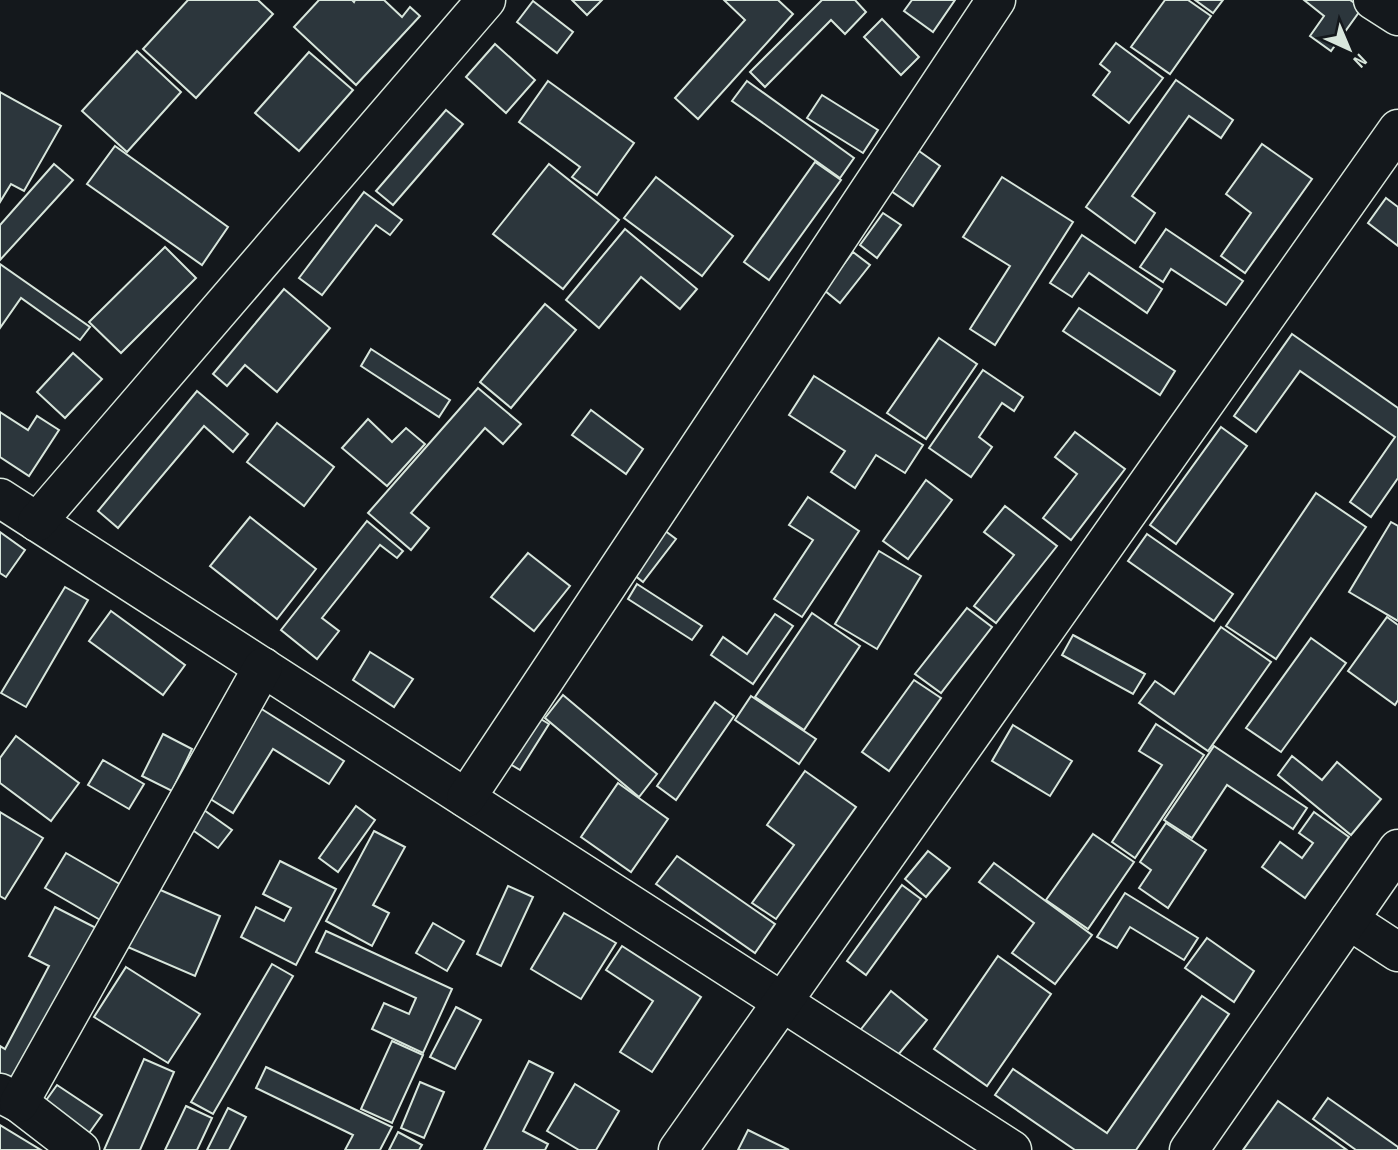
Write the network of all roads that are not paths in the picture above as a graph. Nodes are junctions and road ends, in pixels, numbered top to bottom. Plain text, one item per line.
1 (486, 0) edge
2 (996, 0) edge
3 (1373, 0) edge
4 (1398, 16) edge
5 (1398, 129) edge
6 (0, 498) edge
7 (37, 522) junction
8 (263, 667) junction
9 (466, 798) junction
10 (1398, 849) edge
11 (1349, 920) junction
12 (1398, 952) edge
13 (782, 1002) junction
14 (10, 1098) edge
15 (80, 1150) edge
16 (678, 1150) edge
17 (1012, 1150) edge
18 (1189, 1150) edge

1 - 7 street
2 - 9 street
3 - 4 street
5 - 13 street
6 - 7 street
7 - 8 street
8 - 9 street
8 - 14 street
9 - 13 street
10 - 11 street
11 - 12 street
11 - 18 street
13 - 16 street
13 - 17 street
14 - 15 street

